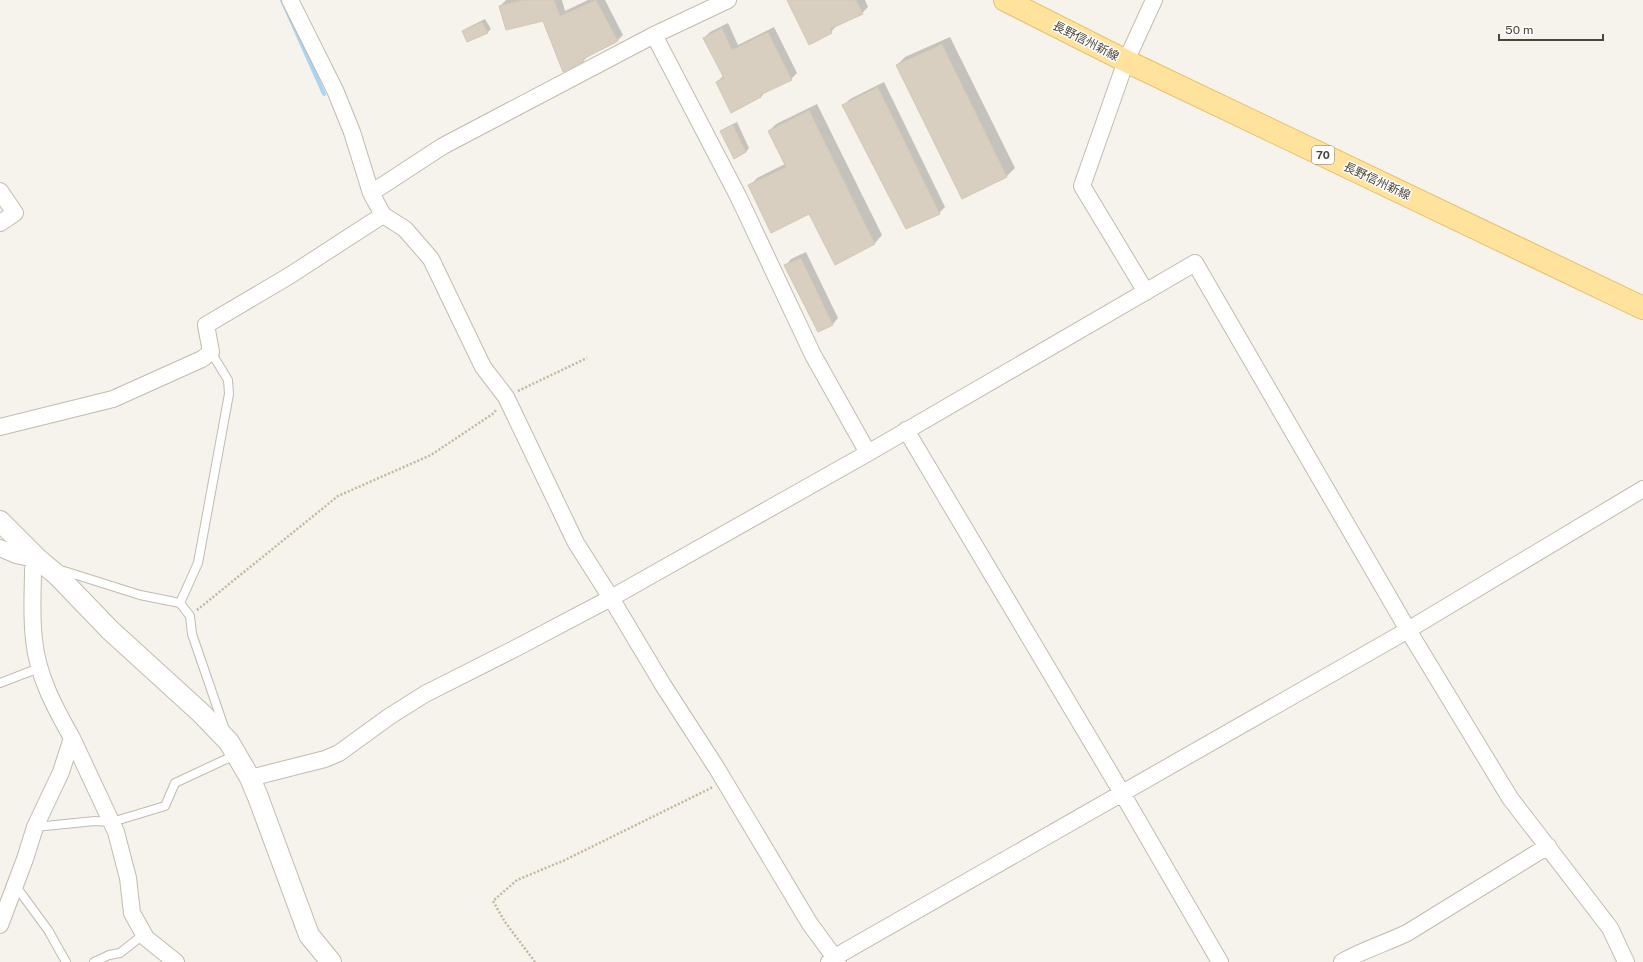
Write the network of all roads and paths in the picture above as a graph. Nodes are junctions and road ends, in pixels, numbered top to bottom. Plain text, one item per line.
1 (290, 0) edge
2 (728, 0) edge
3 (1005, 0) edge
4 (1154, 0) edge
5 (654, 35) junction
6 (1126, 61) junction
7 (0, 191) edge
8 (370, 192) junction
9 (382, 215) junction
10 (0, 223) edge
11 (1146, 292) junction
12 (1643, 308) edge
13 (211, 352) junction
14 (587, 358) dead end
15 (506, 397) junction
16 (0, 427) edge
17 (906, 430) junction
18 (868, 453) junction
19 (1643, 489) edge
20 (0, 521) edge
21 (0, 548) edge
22 (39, 560) junction
23 (57, 575) junction
24 (612, 598) junction
25 (180, 603) junction
26 (190, 616) junction
27 (1408, 630) junction
28 (39, 668) junction
29 (0, 683) edge
30 (72, 738) junction
31 (232, 748) junction
32 (250, 778) junction
33 (724, 781) junction
34 (1122, 793) junction
35 (112, 822) junction
36 (35, 827) junction
37 (1548, 846) junction
38 (15, 884) junction
39 (0, 925) edge
40 (144, 934) junction
41 (834, 960) edge
42 (66, 962) edge
43 (94, 962) edge
44 (176, 962) edge
45 (331, 962) edge
46 (536, 962) edge
47 (1220, 962) edge
48 (1342, 962) edge
49 (1626, 962) edge

1 - 8 street
2 - 5 street
3 - 6 main road, 長野信州新線 / 70
4 - 6 street
5 - 8 street
5 - 18 street
6 - 11 street
6 - 12 main road, 長野信州新線 / 70
7 - 10 street
8 - 9 street
9 - 13 street
9 - 15 street
11 - 17 street
11 - 27 street
13 - 16 street
13 - 25 lane
14 - 15 path
15 - 24 street
15 - 26 path
17 - 18 street
17 - 34 street
18 - 24 street
19 - 27 street
20 - 22 street
21 - 22 street
22 - 23 street
22 - 28 street
23 - 25 lane
23 - 31 street
24 - 32 street
24 - 33 street
25 - 26 lane
26 - 31 lane
27 - 34 street
27 - 37 street
28 - 29 lane
28 - 30 street
30 - 35 street
30 - 36 street
31 - 32 street
31 - 35 lane
32 - 45 street
33 - 41 street
33 - 46 path
34 - 41 street
34 - 47 street
35 - 36 lane
35 - 40 street
36 - 38 street
37 - 48 street
37 - 49 street
38 - 39 street
38 - 42 lane
40 - 43 lane
40 - 44 street

